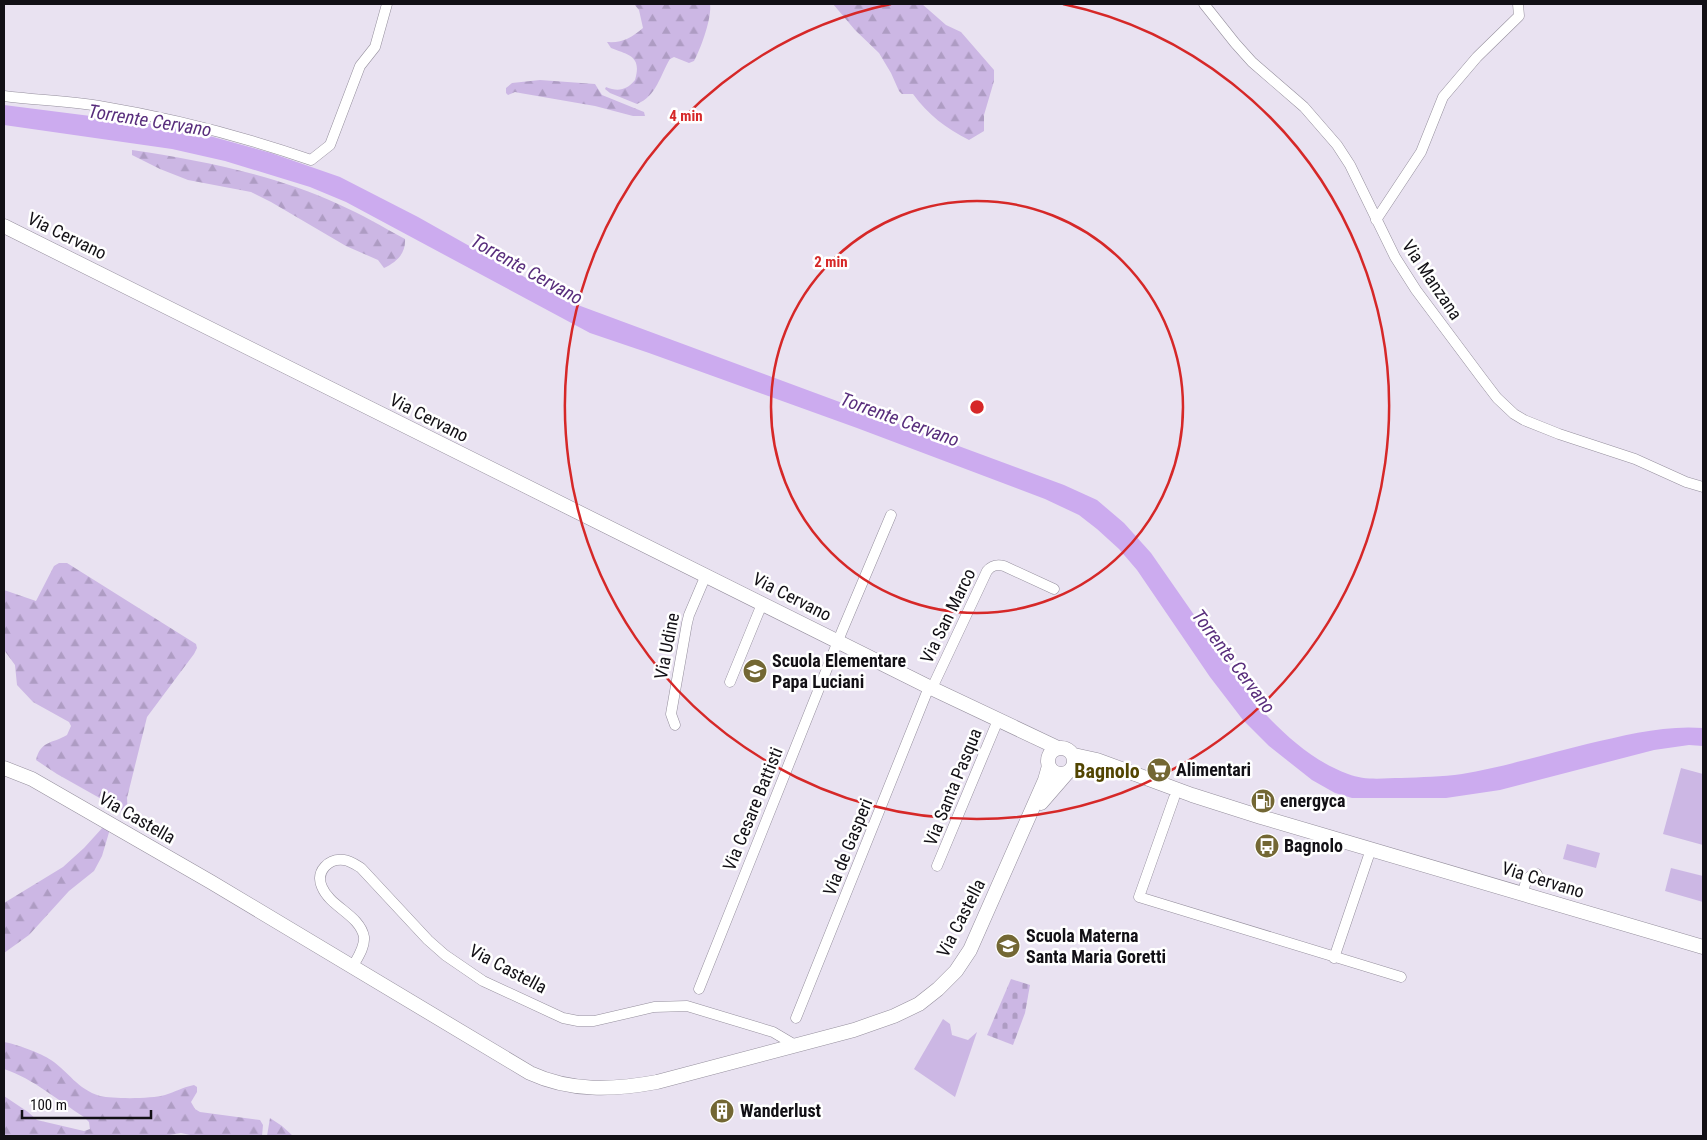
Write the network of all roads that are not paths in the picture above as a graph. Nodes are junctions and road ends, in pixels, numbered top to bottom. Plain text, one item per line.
1 (387, 4) edge
2 (1204, 4) edge
3 (1518, 4) edge
4 (4, 96) edge
5 (1376, 220) junction
6 (4, 226) edge
7 (1703, 487) edge
8 (891, 515) dead end
9 (706, 576) junction
10 (1054, 589) dead end
11 (762, 604) junction
12 (838, 641) junction
13 (730, 682) dead end
14 (931, 688) junction
15 (998, 720) junction
16 (675, 725) dead end
17 (1028, 734) junction
18 (1058, 748) junction
19 (1074, 755) junction
20 (1048, 762) junction
21 (1108, 764) junction
22 (4, 768) edge
23 (1069, 771) junction
24 (1174, 798) dead end
25 (1025, 826) junction
26 (1371, 849) junction
27 (938, 866) dead end
28 (1537, 874) dead end
29 (1523, 893) junction
30 (1703, 947) edge
31 (1334, 958) junction
32 (353, 966) junction
33 (1401, 978) dead end
34 (699, 988) dead end
35 (796, 1018) dead end
36 (795, 1045) junction

1 - 4 street
2 - 5 street, Via Manzana
3 - 5 street
5 - 7 street, Via Manzana
6 - 9 main road, Via Cervano
8 - 12 street, Via Cervano
9 - 11 main road, Via Cervano
9 - 16 street, Via Udine
10 - 14 street, Via San Marco
11 - 12 main road, Via Cervano
11 - 13 street
12 - 14 main road, Via Cervano
12 - 34 street, Via Cesare Battisti
14 - 15 main road, Via Cervano
14 - 35 street, Via de Gasperi
15 - 17 main road, Via Cervano
15 - 27 street, Via Santa Pasqua
17 - 18 main road, Via Cervano
17 - 20 main road
18 - 19 main road
18 - 20 main road
19 - 21 main road, Via Cervano
19 - 23 main road
20 - 23 main road
20 - 25 main road
21 - 23 main road
21 - 26 main road, Via Cervano
22 - 32 main road, Via Castella
23 - 25 main road
24 - 31 street
25 - 36 main road, Via Castella
26 - 29 main road, Via Cervano
26 - 31 street
28 - 29 street
29 - 30 main road, Via Cervano
31 - 33 street
32 - 36 main road, Via Castella
32 - 36 street, Via Castella

